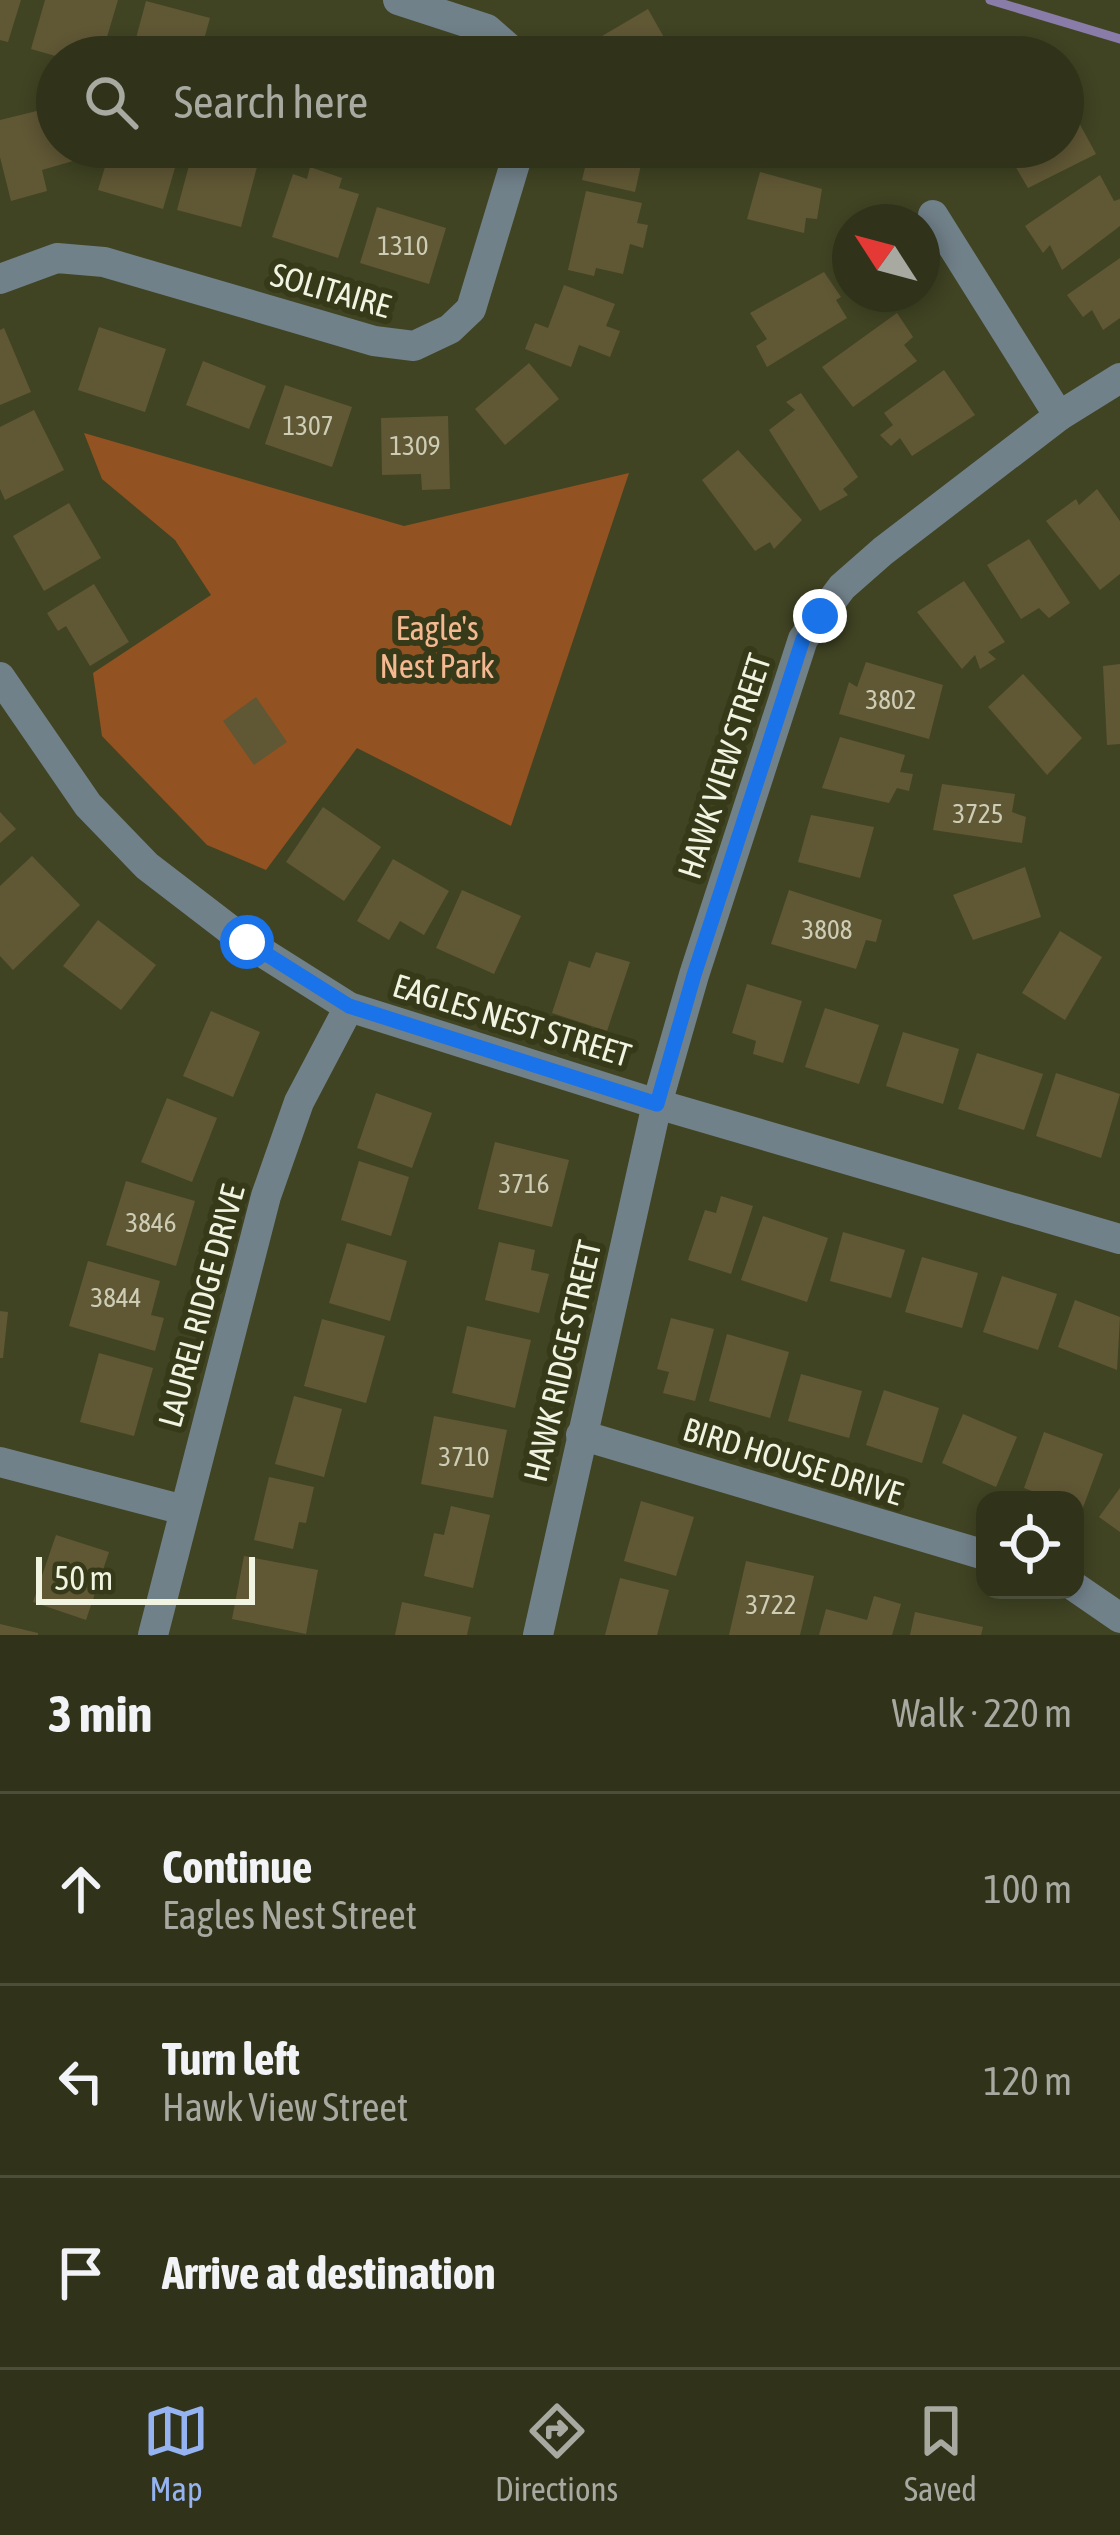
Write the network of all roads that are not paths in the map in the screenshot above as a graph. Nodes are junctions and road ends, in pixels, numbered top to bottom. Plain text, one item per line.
1 (398, 0) edge
2 (495, 36) edge
3 (514, 168) edge
4 (940, 226) edge
5 (0, 279) edge
6 (1120, 378) edge
7 (1059, 416) junction
8 (0, 677) edge
9 (349, 1006) junction
10 (657, 1104) junction
11 (1120, 1239) edge
12 (581, 1436) junction
13 (0, 1462) edge
14 (184, 1510) junction
15 (976, 1553) edge
16 (1084, 1593) edge
17 (1120, 1618) edge
18 (152, 1635) edge
19 (538, 1635) edge

1 - 2 street
3 - 5 street, SOLITAIRE
4 - 7 street
6 - 7 street, HAWK VIEW STREET
7 - 10 street, HAWK VIEW STREET
8 - 9 street, EAGLES NEST STREET
9 - 10 street, EAGLES NEST STREET
9 - 14 street, LAUREL RIDGE DRIVE
10 - 11 street, EAGLES NEST STREET
10 - 12 street, HAWK RIDGE STREET
12 - 15 street, BIRD HOUSE DRIVE
12 - 19 street, HAWK RIDGE STREET
13 - 14 street
14 - 18 street, LAUREL RIDGE DRIVE
16 - 17 street

